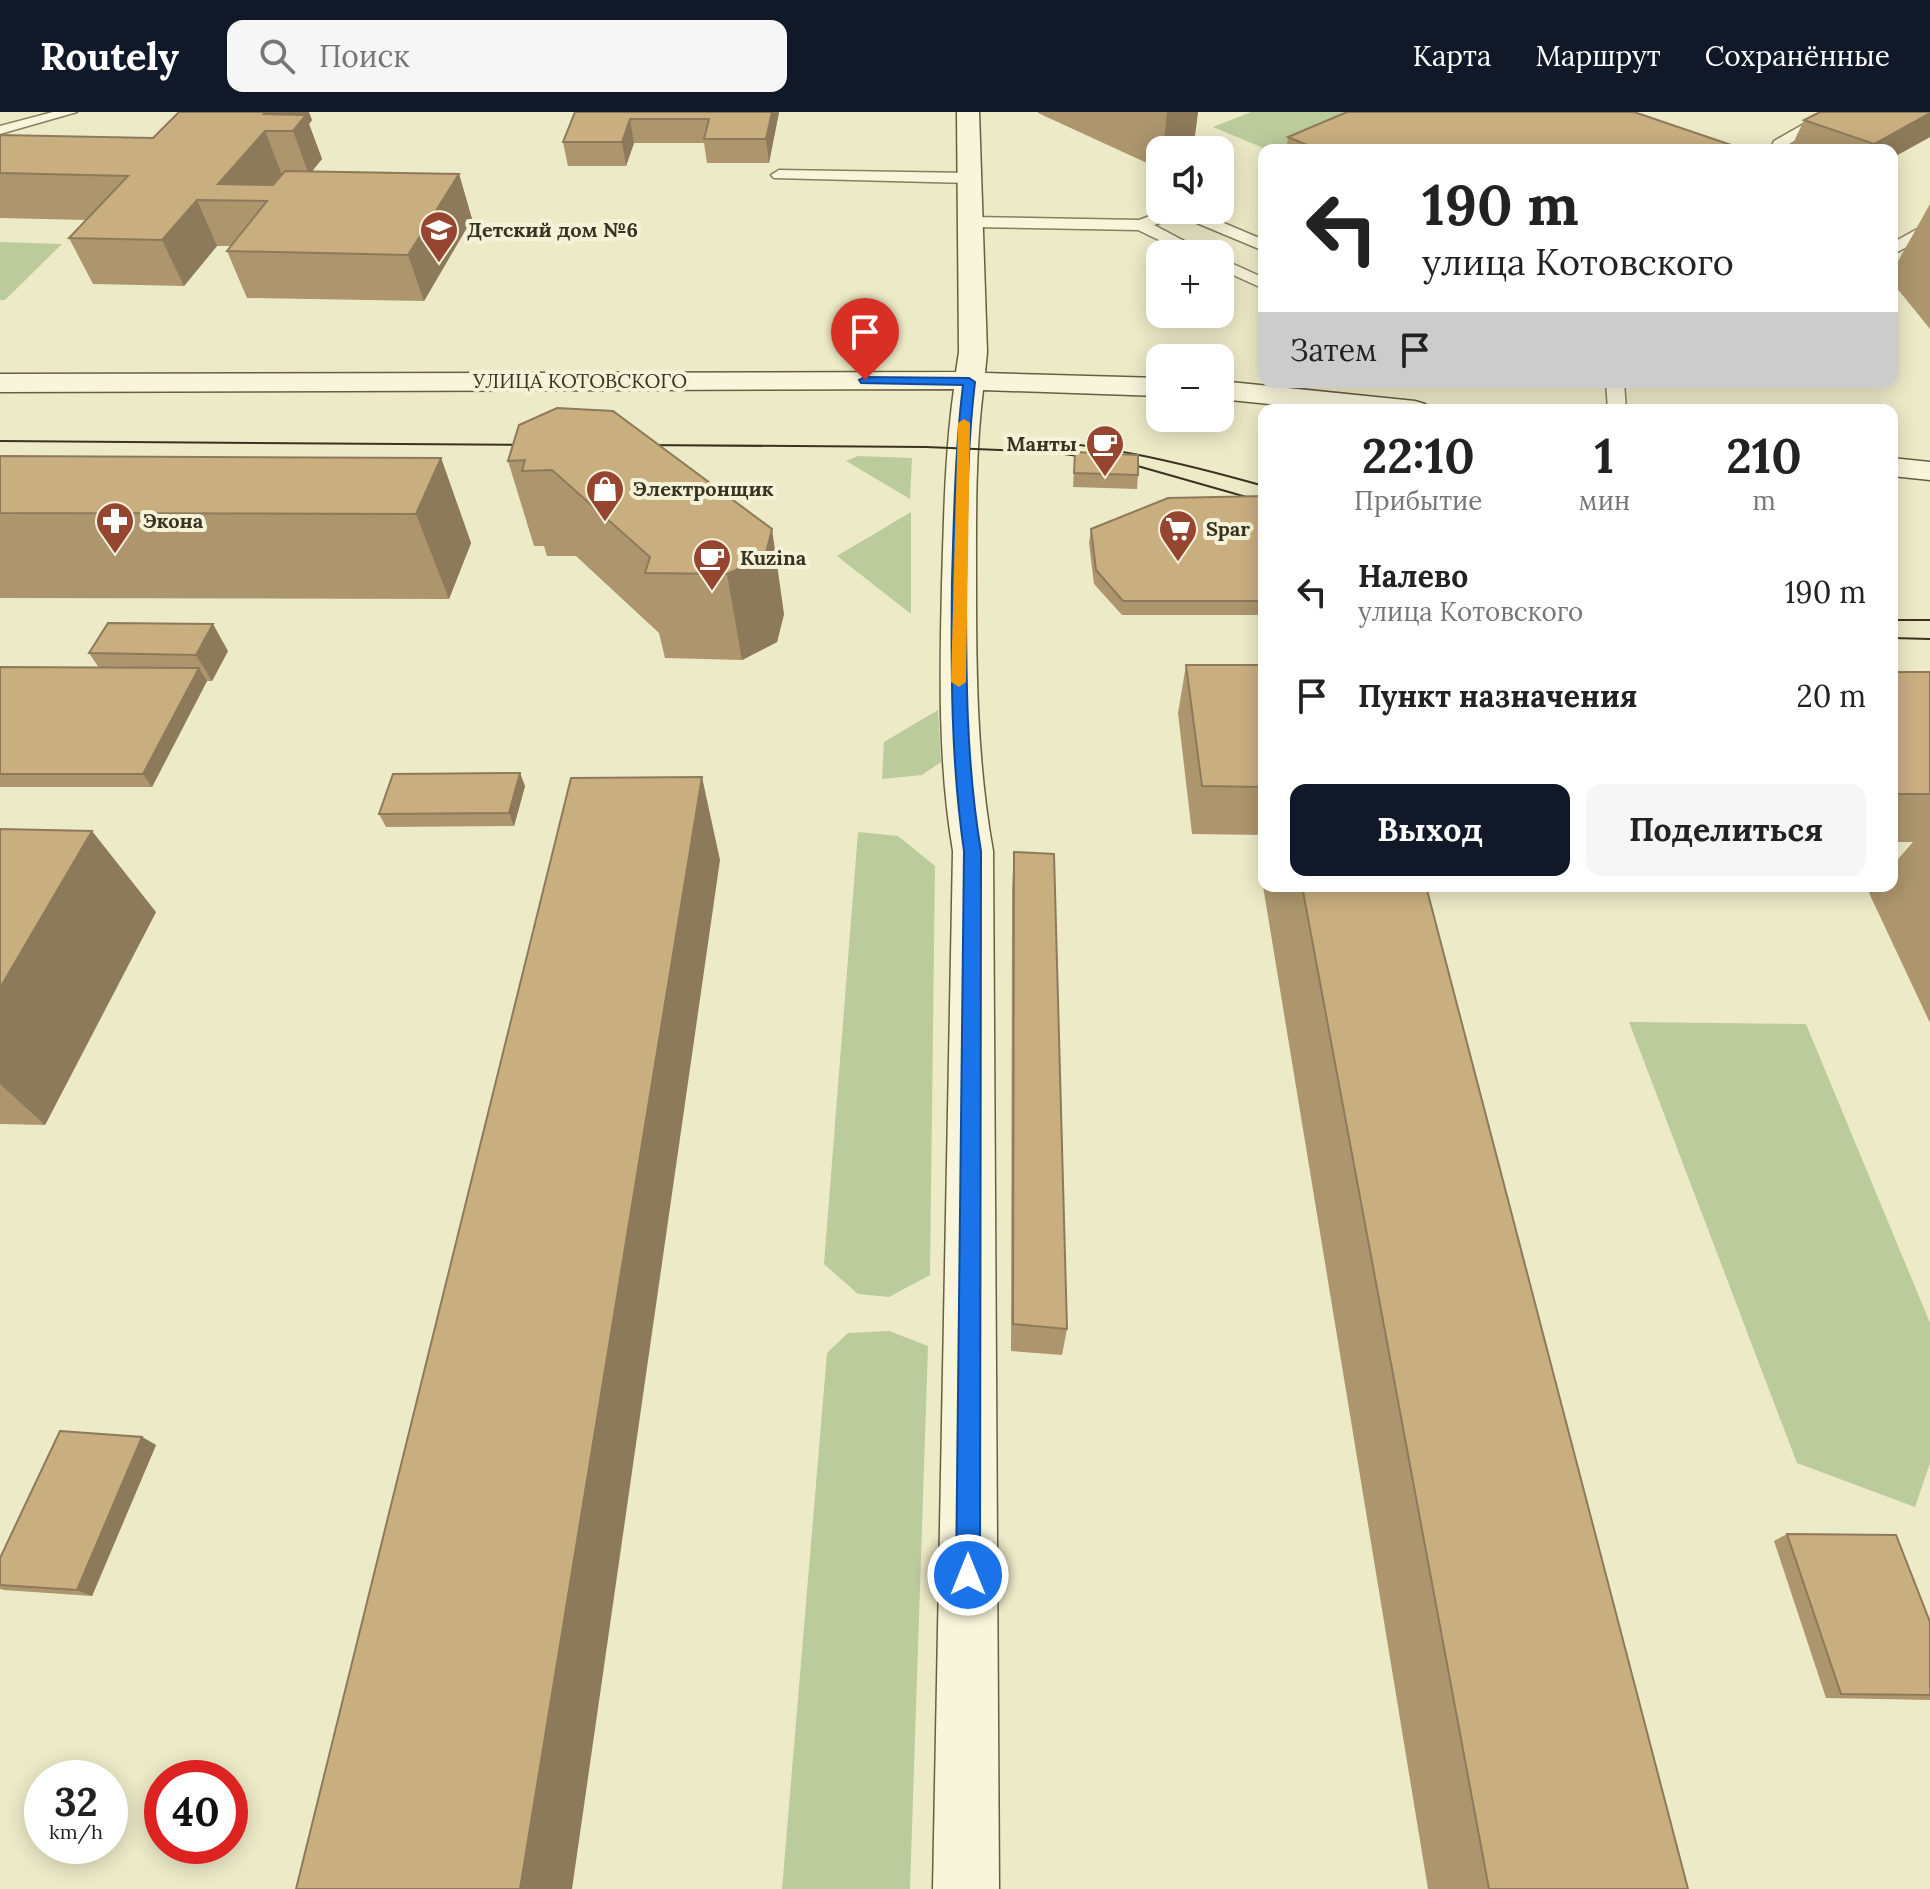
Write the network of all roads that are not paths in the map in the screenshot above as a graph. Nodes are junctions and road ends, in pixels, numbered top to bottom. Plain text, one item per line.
1 (70, 112) edge
2 (968, 112) edge
3 (1835, 112) edge
4 (0, 130) edge
5 (1779, 144) edge
6 (779, 175) dead end
7 (970, 178) junction
8 (972, 222) junction
9 (1141, 225) junction
10 (1930, 227) edge
11 (1172, 240) edge
12 (1258, 243) edge
13 (1898, 246) edge
14 (1234, 270) edge
15 (1258, 281) edge
16 (969, 382) junction
17 (0, 383) edge
18 (1146, 387) edge
19 (1234, 391) edge
20 (1356, 404) edge
21 (1898, 468) edge
22 (1930, 471) edge
23 (966, 1889) edge

1 - 4 lane
2 - 7 street
3 - 5 lane
6 - 7 lane
7 - 8 street
8 - 9 lane
8 - 16 street
9 - 11 lane
9 - 12 lane
10 - 13 lane
14 - 15 lane
16 - 17 street, УЛИЦА КОТОВСКОГО
16 - 18 street, УЛИЦА КОТОВСКОГО
16 - 23 street
19 - 20 street
21 - 22 street

